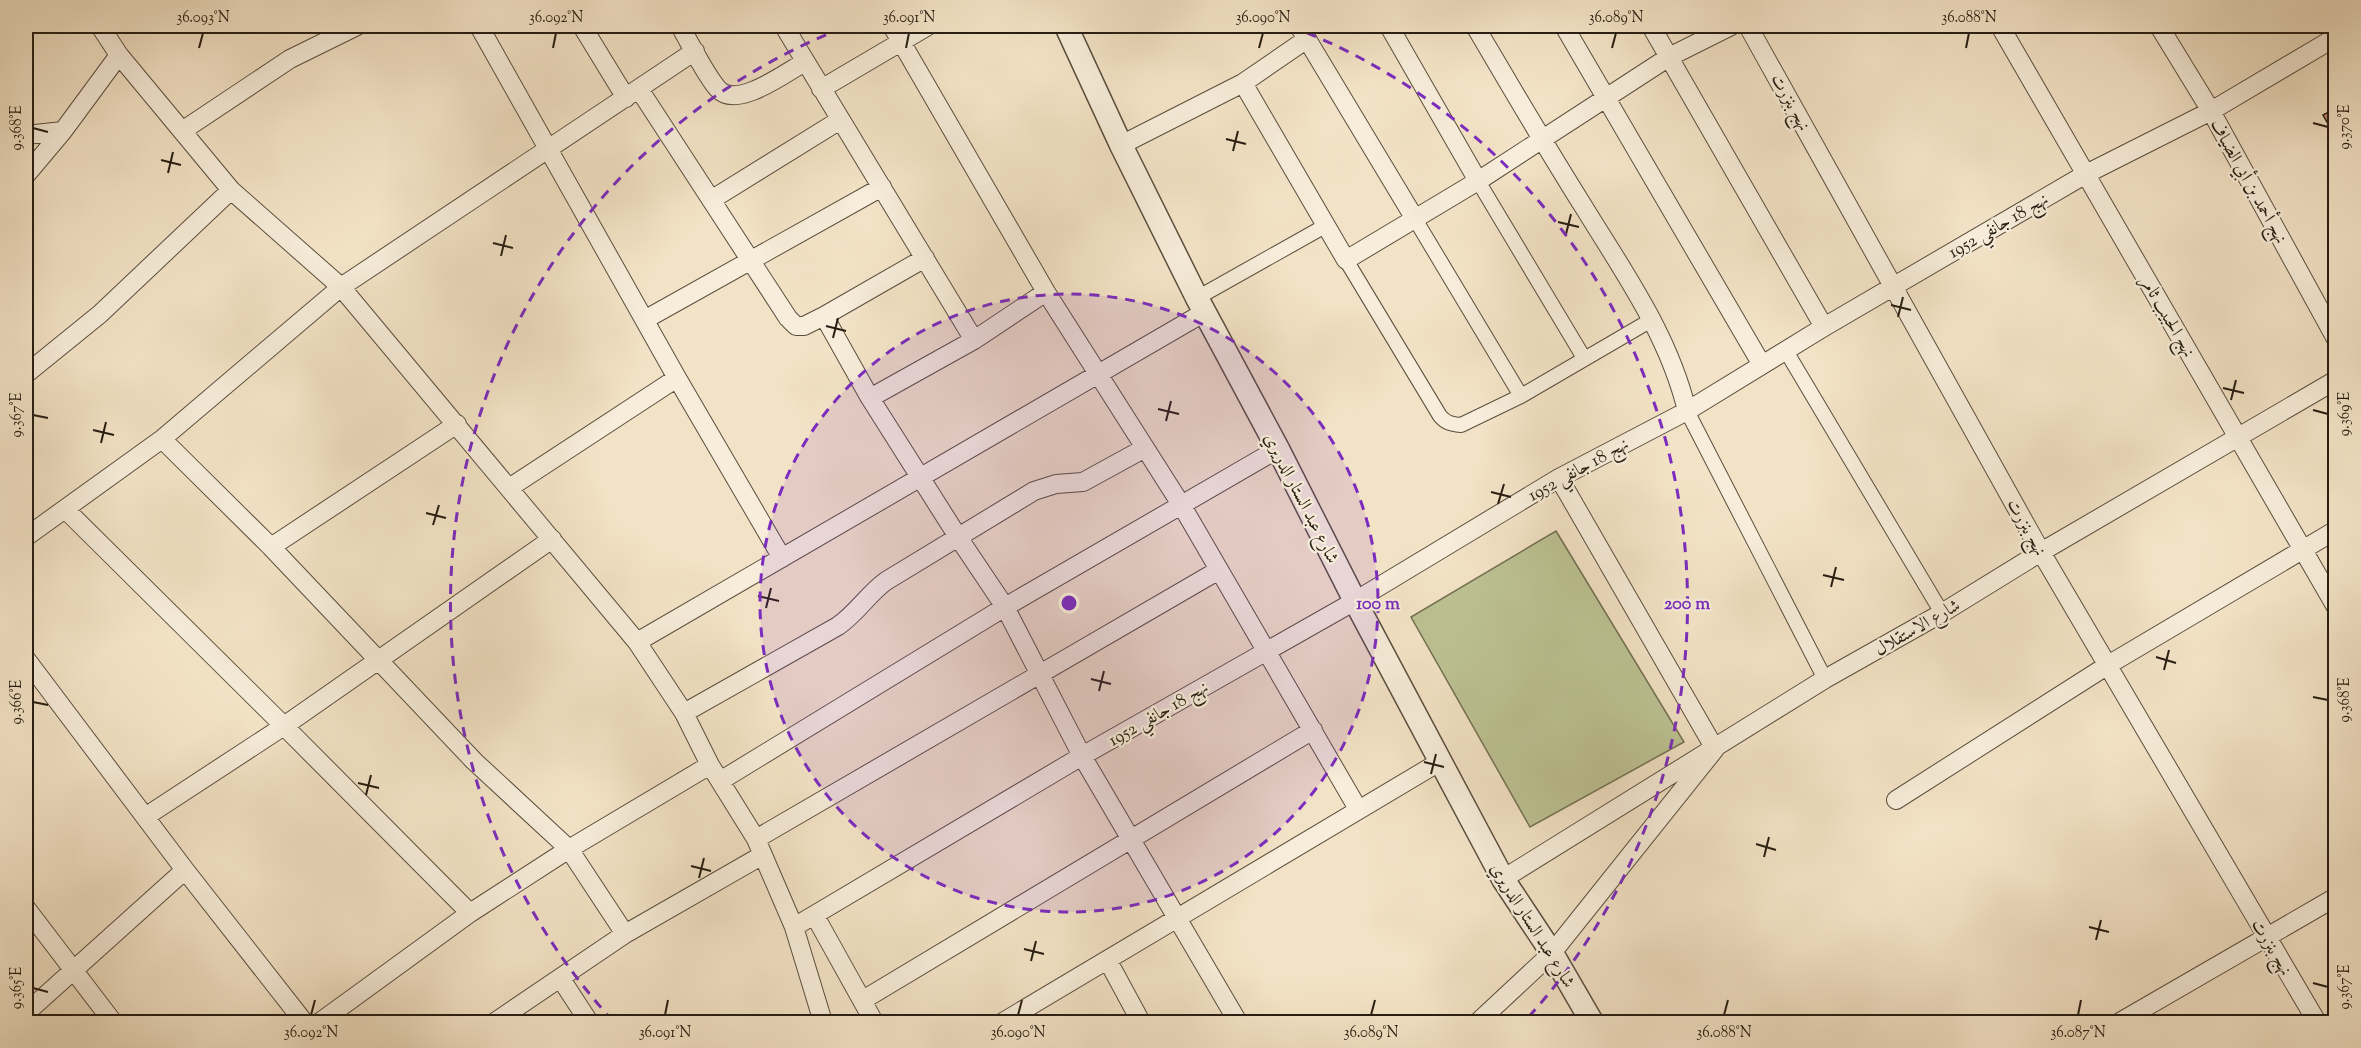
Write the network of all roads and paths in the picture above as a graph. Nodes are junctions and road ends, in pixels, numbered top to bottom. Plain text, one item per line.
1 (357, 26) edge
2 (479, 26) edge
3 (582, 26) edge
4 (680, 26) edge
5 (784, 26) edge
6 (892, 26) edge
7 (928, 26) edge
8 (1066, 26) edge
9 (1389, 26) edge
10 (1475, 26) edge
11 (1564, 26) edge
12 (1651, 26) edge
13 (1731, 26) edge
14 (1748, 26) edge
15 (2000, 26) edge
16 (2159, 26) edge
17 (107, 27) edge
18 (1303, 32) edge
19 (2336, 37) edge
20 (902, 42) junction
21 (695, 51) junction
22 (119, 55) junction
23 (1669, 57) junction
24 (805, 62) junction
25 (1243, 83) junction
26 (821, 88) junction
27 (632, 93) junction
28 (1607, 99) junction
29 (2211, 111) junction
30 (840, 120) junction
31 (63, 131) junction
32 (182, 131) junction
33 (26, 135) edge
34 (1542, 140) junction
35 (1121, 145) junction
36 (549, 149) junction
37 (2086, 174) junction
38 (26, 175) edge
39 (1478, 181) junction
40 (882, 187) junction
41 (231, 190) junction
42 (711, 200) junction
43 (1414, 219) junction
44 (1325, 226) junction
45 (925, 258) junction
46 (1346, 260) junction
47 (751, 261) junction
48 (1893, 286) junction
49 (341, 287) junction
50 (1046, 291) junction
51 (1201, 305) junction
52 (824, 316) junction
53 (646, 319) junction
54 (1653, 320) junction
55 (1824, 327) junction
56 (2336, 339) edge
57 (974, 340) junction
58 (1785, 351) junction
59 (1584, 358) junction
60 (1761, 365) junction
61 (26, 374) edge
62 (1099, 374) junction
63 (677, 378) junction
64 (2336, 380) edge
65 (1521, 396) junction
66 (870, 398) junction
67 (1687, 411) junction
68 (457, 424) junction
69 (2238, 438) junction
70 (162, 439) junction
71 (1145, 448) junction
72 (1278, 449) junction
73 (921, 476) junction
74 (1559, 478) junction
75 (509, 488) junction
76 (1182, 506) junction
77 (65, 509) junction
78 (2336, 530) edge
79 (26, 537) edge
80 (958, 537) junction
81 (552, 539) junction
82 (271, 547) junction
83 (2301, 549) junction
84 (2041, 552) junction
85 (782, 558) junction
86 (1219, 570) junction
87 (1355, 601) junction
88 (1005, 607) junction
89 (2336, 607) edge
90 (1942, 613) junction
91 (637, 642) junction
92 (1265, 651) junction
93 (26, 659) edge
94 (378, 660) junction
95 (2108, 665) junction
96 (1039, 674) junction
97 (1825, 679) junction
98 (684, 713) junction
99 (284, 726) junction
100 (1313, 730) junction
101 (1715, 749) junction
102 (1082, 756) junction
103 (1442, 761) junction
104 (710, 765) junction
105 (720, 781) junction
106 (1896, 800) dead end
107 (1358, 809) junction
108 (145, 817) junction
109 (1132, 839) junction
110 (759, 848) junction
111 (569, 849) junction
112 (185, 870) junction
113 (1503, 879) junction
114 (2336, 897) edge
115 (26, 908) edge
116 (470, 913) junction
117 (815, 916) junction
118 (1178, 920) junction
119 (794, 927) junction
120 (625, 934) junction
121 (2266, 938) junction
122 (1552, 953) junction
123 (1108, 961) junction
124 (73, 971) junction
125 (561, 979) junction
126 (863, 1000) junction
127 (26, 1013) edge
128 (2130, 1020) edge
129 (112, 1023) edge
130 (304, 1023) edge
131 (320, 1023) edge
132 (495, 1023) edge
133 (589, 1023) edge
134 (823, 1023) edge
135 (874, 1023) edge
136 (1003, 1023) edge
137 (1141, 1023) edge
138 (1238, 1023) edge
139 (1478, 1023) edge
140 (1592, 1023) edge
141 (2317, 1023) edge

1 - 32 street
2 - 36 street
3 - 27 street
4 - 21 street
5 - 24 street
6 - 20 street
7 - 20 street
8 - 35 street, شارع عبد الستار الدريري
9 - 39 street
10 - 34 street
11 - 28 street
12 - 23 street
13 - 23 street
14 - 48 street, نهج بنزرت
15 - 37 street, نهج الحبيب ثامر
16 - 29 street, نهج أحمد بن أبي الضياف
17 - 22 street
18 - 25 street
18 - 43 street
19 - 29 street, نهج 18 جانفي 1952
20 - 26 street
20 - 50 street
21 - 24 street
21 - 27 street
22 - 31 street
22 - 32 street
23 - 28 street
23 - 55 street
24 - 26 street
25 - 35 street
25 - 44 street
26 - 30 street
27 - 36 street
27 - 42 street
28 - 34 street
28 - 60 street
29 - 37 street, نهج 18 جانفي 1952
29 - 56 street, نهج أحمد بن أبي الضياف
30 - 40 street
30 - 42 street
31 - 33 street
31 - 38 street
32 - 41 street
34 - 39 street
34 - 54 street
35 - 51 street, شارع عبد الستار الدريري
36 - 49 street
36 - 53 street
37 - 48 street, نهج 18 جانفي 1952
37 - 69 street, نهج الحبيب ثامر
39 - 43 street
39 - 59 street
40 - 45 street
40 - 47 street
41 - 49 street
41 - 61 street
42 - 47 street
43 - 46 street
43 - 65 street
44 - 46 street
44 - 51 street
45 - 52 street
45 - 57 street
46 - 65 street
47 - 52 street
47 - 53 street
48 - 55 street, نهج 18 جانفي 1952
48 - 84 street, نهج بنزرت
49 - 68 street
49 - 70 street
50 - 57 street
50 - 62 street
51 - 62 street
51 - 72 street, شارع عبد الستار الدريري
52 - 66 street
53 - 63 street
54 - 59 street
54 - 67 street
55 - 58 street, نهج 18 جانفي 1952
57 - 66 street
58 - 60 street, نهج 18 جانفي 1952
58 - 90 street
59 - 65 street
60 - 67 street, نهج 18 جانفي 1952
62 - 71 street
62 - 73 street
63 - 75 street
63 - 85 street
64 - 69 street, شارع الاستقلال
66 - 73 street
67 - 74 street, نهج 18 جانفي 1952
67 - 97 street
68 - 75 street
68 - 82 street
69 - 83 street, نهج الحبيب ثامر
69 - 84 street, شارع الاستقلال
70 - 77 street
70 - 82 street
71 - 76 street
71 - 80 street
72 - 76 street
72 - 87 street, شارع عبد الستار الدريري
73 - 80 street
73 - 85 street
74 - 87 street, نهج 18 جانفي 1952
74 - 101 street
75 - 81 street
76 - 86 street
76 - 88 street
77 - 79 street
77 - 99 street
78 - 83 street
80 - 88 street
80 - 98 street
81 - 91 street
81 - 94 street
82 - 94 street
83 - 89 street, نهج الحبيب ثامر
83 - 95 street
84 - 90 street, شارع الاستقلال
84 - 95 street, نهج بنزرت
85 - 91 street
86 - 92 street
86 - 96 street
87 - 92 street, نهج 18 جانفي 1952
87 - 103 street, شارع عبد الستار الدريري
88 - 96 street
88 - 105 street
90 - 97 street, شارع الاستقلال
91 - 98 street
92 - 100 street
92 - 102 street, نهج 18 جانفي 1952
93 - 108 street
94 - 99 street
94 - 111 street
95 - 106 street
95 - 121 street, نهج بنزرت
96 - 102 street
96 - 110 street
97 - 101 street, شارع الاستقلال
98 - 104 street
99 - 108 street
99 - 116 street
100 - 107 street
100 - 109 street
101 - 113 street, شارع الاستقلال
101 - 122 street
102 - 109 street
102 - 117 street, نهج 18 جانفي 1952
103 - 107 street
103 - 113 street, شارع عبد الستار الدريري
104 - 105 street
104 - 111 street
105 - 110 street
107 - 118 street
108 - 112 street
109 - 118 street
109 - 126 street
110 - 119 street
110 - 120 street
111 - 116 street
111 - 120 street
112 - 124 street
112 - 130 street
113 - 122 street, شارع عبد الستار الدريري
114 - 121 street
115 - 124 street
116 - 131 street
117 - 119 street, نهج 18 جانفي 1952
117 - 126 street
118 - 123 street
118 - 138 street
119 - 134 street
120 - 125 street
121 - 128 street
121 - 141 street, نهج بنزرت
122 - 139 street
122 - 140 street, شارع عبد الستار الدريري
123 - 136 street
123 - 137 street
124 - 127 street
124 - 129 street
125 - 132 street
125 - 133 street
126 - 135 street

